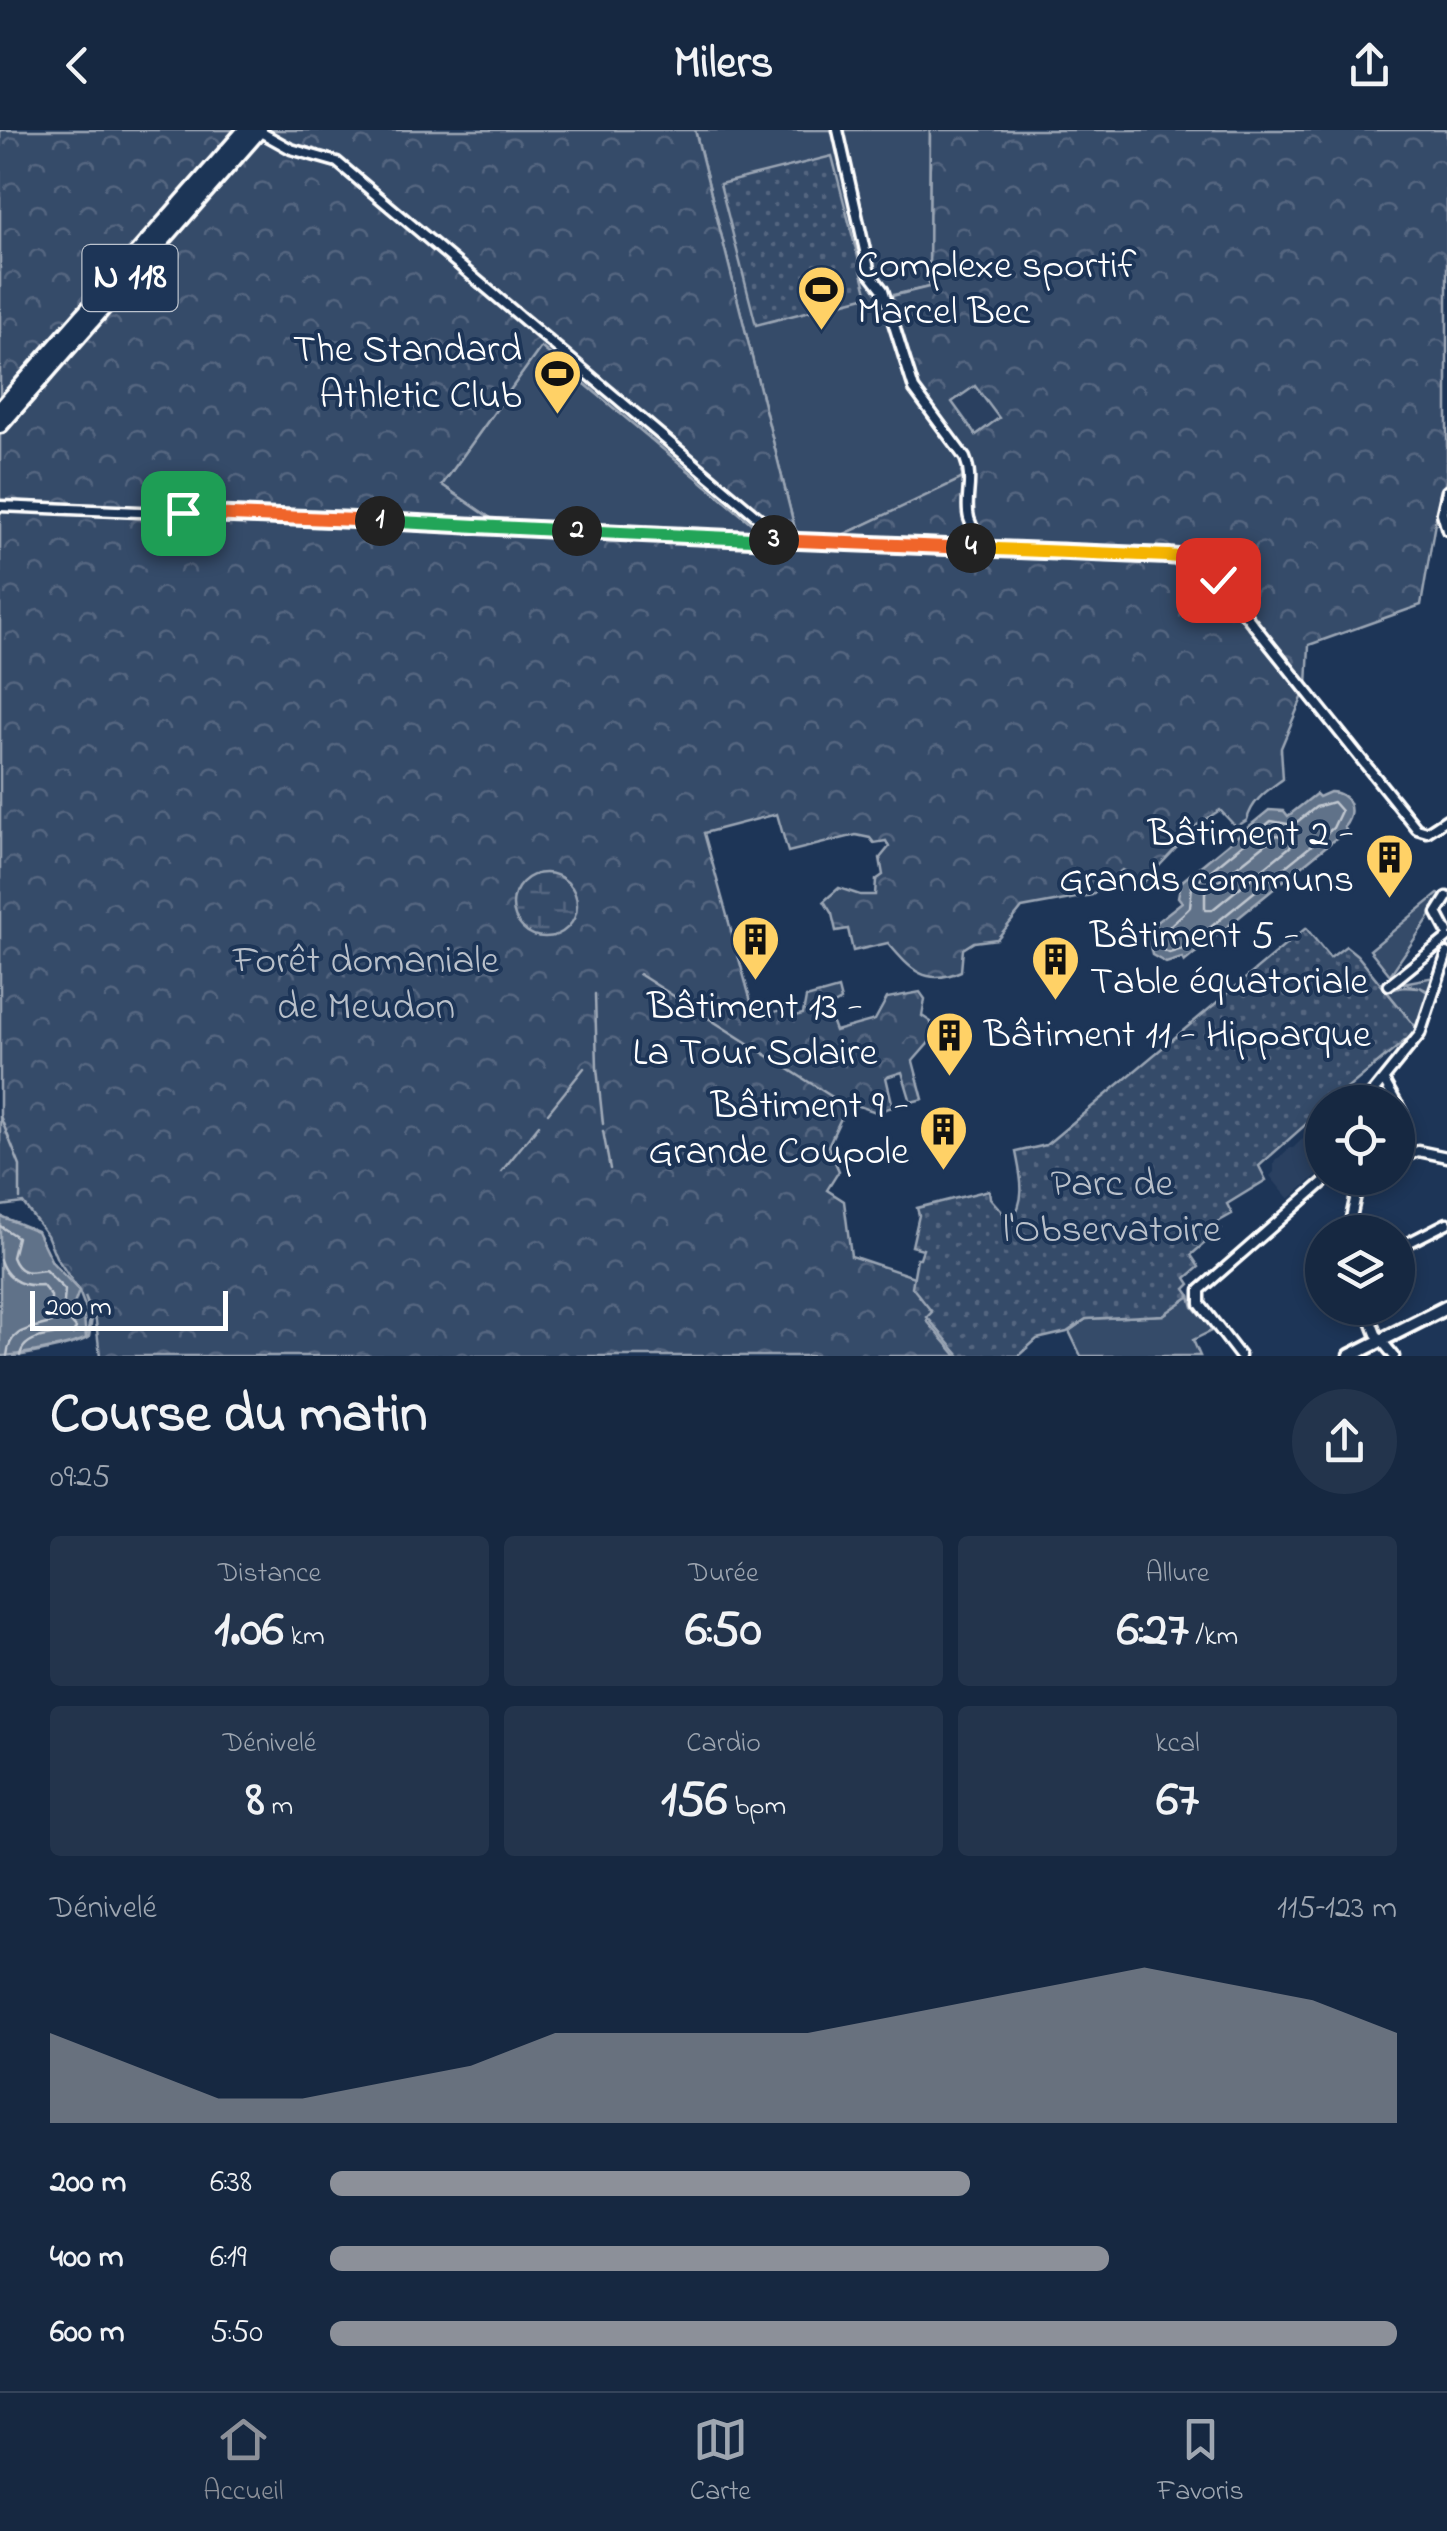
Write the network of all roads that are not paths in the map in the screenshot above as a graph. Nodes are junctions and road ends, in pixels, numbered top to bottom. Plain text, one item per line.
1 (246, 130) edge
2 (838, 130) edge
3 (262, 132) edge
4 (0, 410) edge
5 (0, 425) edge
6 (1447, 491) edge
7 (0, 506) edge
8 (1447, 530) edge
9 (786, 541) junction
10 (991, 549) junction
11 (1447, 819) edge
12 (1447, 897) edge
13 (1447, 935) edge
14 (1447, 953) edge
15 (1444, 975) edge
16 (1390, 986) dead end
17 (1384, 1081) junction
18 (1381, 1085) edge
19 (1386, 1085) edge
20 (1415, 1152) edge
21 (1447, 1157) edge
22 (1308, 1195) edge
23 (1447, 1223) edge
24 (1415, 1239) edge
25 (1447, 1308) edge
26 (1373, 1325) edge
27 (1383, 1341) junction
28 (1240, 1356) edge
29 (1350, 1356) edge
30 (1394, 1356) edge

1 - 4 highway, N 118
2 - 10 street
3 - 5 highway, N 118
3 - 9 street
6 - 8 street
7 - 9 street
9 - 10 street
10 - 11 street
12 - 13 street
13 - 16 street
14 - 15 street
15 - 17 street
17 - 18 street
17 - 19 street
20 - 21 street
22 - 28 street
23 - 24 street
25 - 27 main road
26 - 27 street
27 - 29 main road
27 - 30 street

